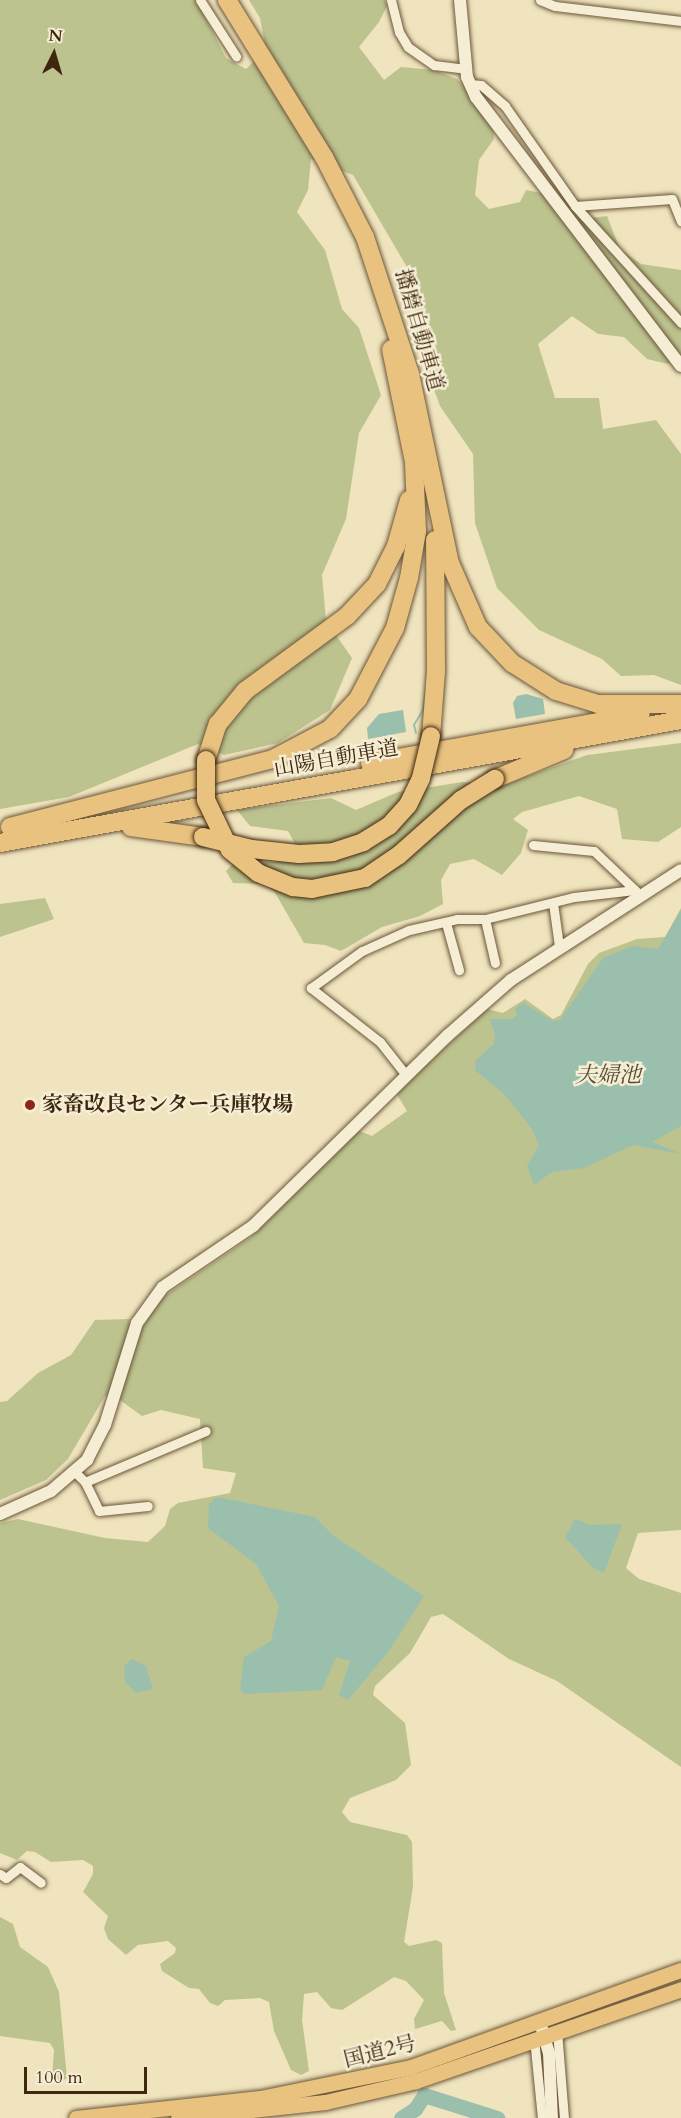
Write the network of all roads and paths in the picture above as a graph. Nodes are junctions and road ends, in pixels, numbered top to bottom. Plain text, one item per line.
1 (200, 0) edge
2 (227, 0) edge
3 (391, 0) edge
4 (460, 0) edge
5 (540, 0) edge
6 (569, 4) edge
7 (681, 21) edge
8 (236, 56) dead end
9 (466, 69) junction
10 (469, 84) junction
11 (349, 205) junction
12 (575, 206) junction
13 (681, 221) edge
14 (681, 323) edge
15 (681, 366) edge
16 (410, 435) junction
17 (430, 472) junction
18 (681, 705) edge
19 (676, 721) edge
20 (107, 824) junction
21 (5, 828) edge
22 (0, 843) edge
23 (533, 845) dead end
24 (681, 870) edge
25 (638, 893) junction
26 (553, 903) junction
27 (485, 920) junction
28 (446, 923) junction
29 (559, 946) junction
30 (495, 963) dead end
31 (459, 970) dead end
32 (406, 1075) junction
33 (206, 1431) dead end
34 (80, 1478) junction
35 (148, 1506) dead end
36 (0, 1514) edge
37 (0, 1874) edge
38 (41, 1883) dead end
39 (681, 1970) edge
40 (681, 1989) edge
41 (544, 2031) junction
42 (76, 2118) edge
43 (178, 2118) edge
44 (542, 2118) edge
45 (552, 2118) edge
46 (564, 2118) edge

1 - 8 street
2 - 11 highway, 播磨自動車道
3 - 9 street
4 - 9 street
5 - 6 street
6 - 7 street
9 - 10 street
10 - 12 street
10 - 15 street
11 - 16 highway, 播磨自動車道
11 - 17 highway, 播磨自動車道
12 - 13 street
12 - 14 street
16 - 19 highway, bridge
16 - 21 highway
17 - 18 highway
17 - 20 highway, bridge
18 - 21 highway, 山陽自動車道
19 - 20 highway, 山陽自動車道
20 - 22 highway, 山陽自動車道
23 - 25 street
24 - 25 street
25 - 26 street
25 - 29 street
26 - 27 street
26 - 29 street
27 - 28 street
27 - 30 street
28 - 31 street
28 - 32 street
29 - 32 street
32 - 34 street
33 - 34 street
34 - 35 street
34 - 36 street
37 - 38 street
39 - 41 highway, 国道2号
40 - 41 highway, 国道2号
41 - 42 highway, 国道2号
41 - 43 highway, 国道2号
41 - 44 street
41 - 45 street
41 - 46 street

